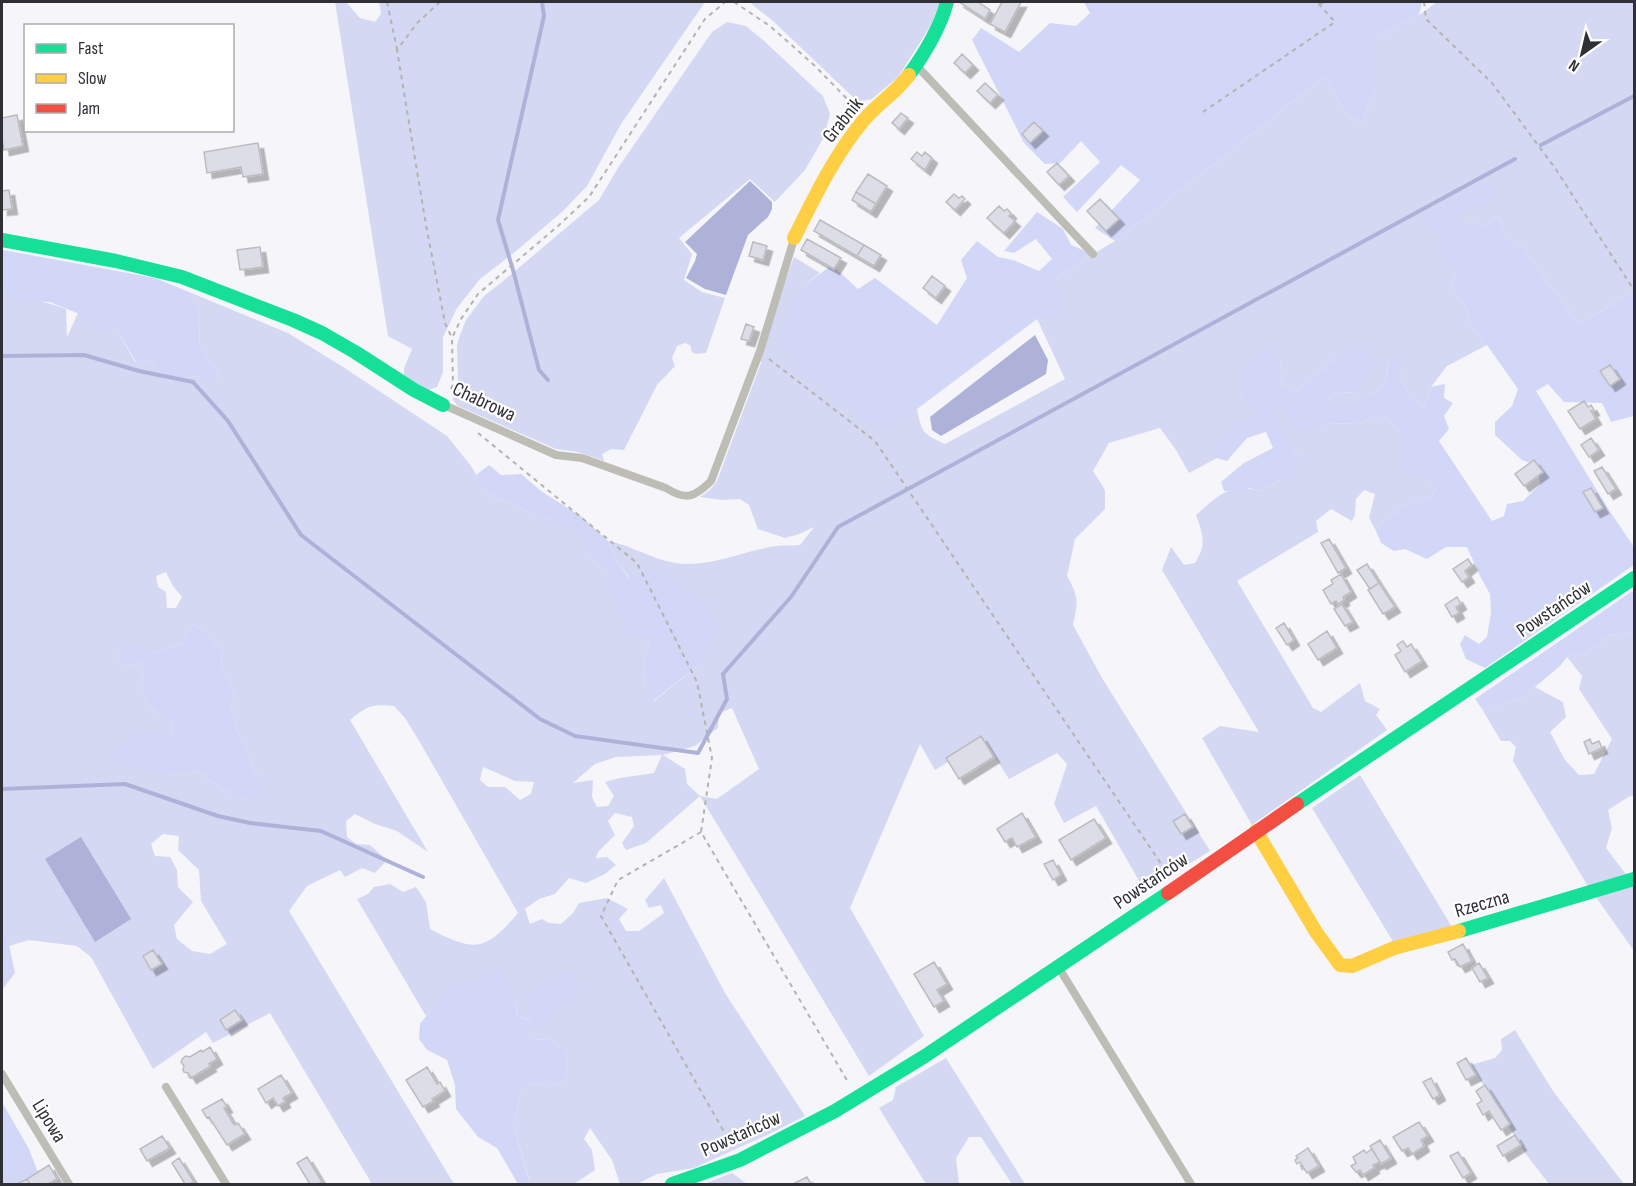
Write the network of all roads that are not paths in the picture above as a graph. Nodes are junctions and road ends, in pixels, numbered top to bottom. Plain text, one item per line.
1 (947, 2) edge
2 (916, 64) junction
3 (794, 238) joint
4 (2, 240) edge
5 (1093, 254) dead end
6 (443, 405) joint
7 (1635, 578) edge
8 (1256, 831) junction
9 (1635, 879) edge
10 (1058, 966) junction
11 (2, 1074) edge
12 (166, 1087) dead end
13 (69, 1185) edge
14 (226, 1185) edge
15 (672, 1185) edge
16 (1191, 1185) edge

1 - 2 street, Grabnik
2 - 3 street, Grabnik
2 - 5 lane
3 - 6 lane, Chabrowa
4 - 6 street, Chabrowa
7 - 8 street, Powstańców
8 - 9 street, Rzeczna
8 - 10 street, Powstańców
10 - 15 street, Powstańców
10 - 16 lane
11 - 13 lane, Lipowa
12 - 14 lane

